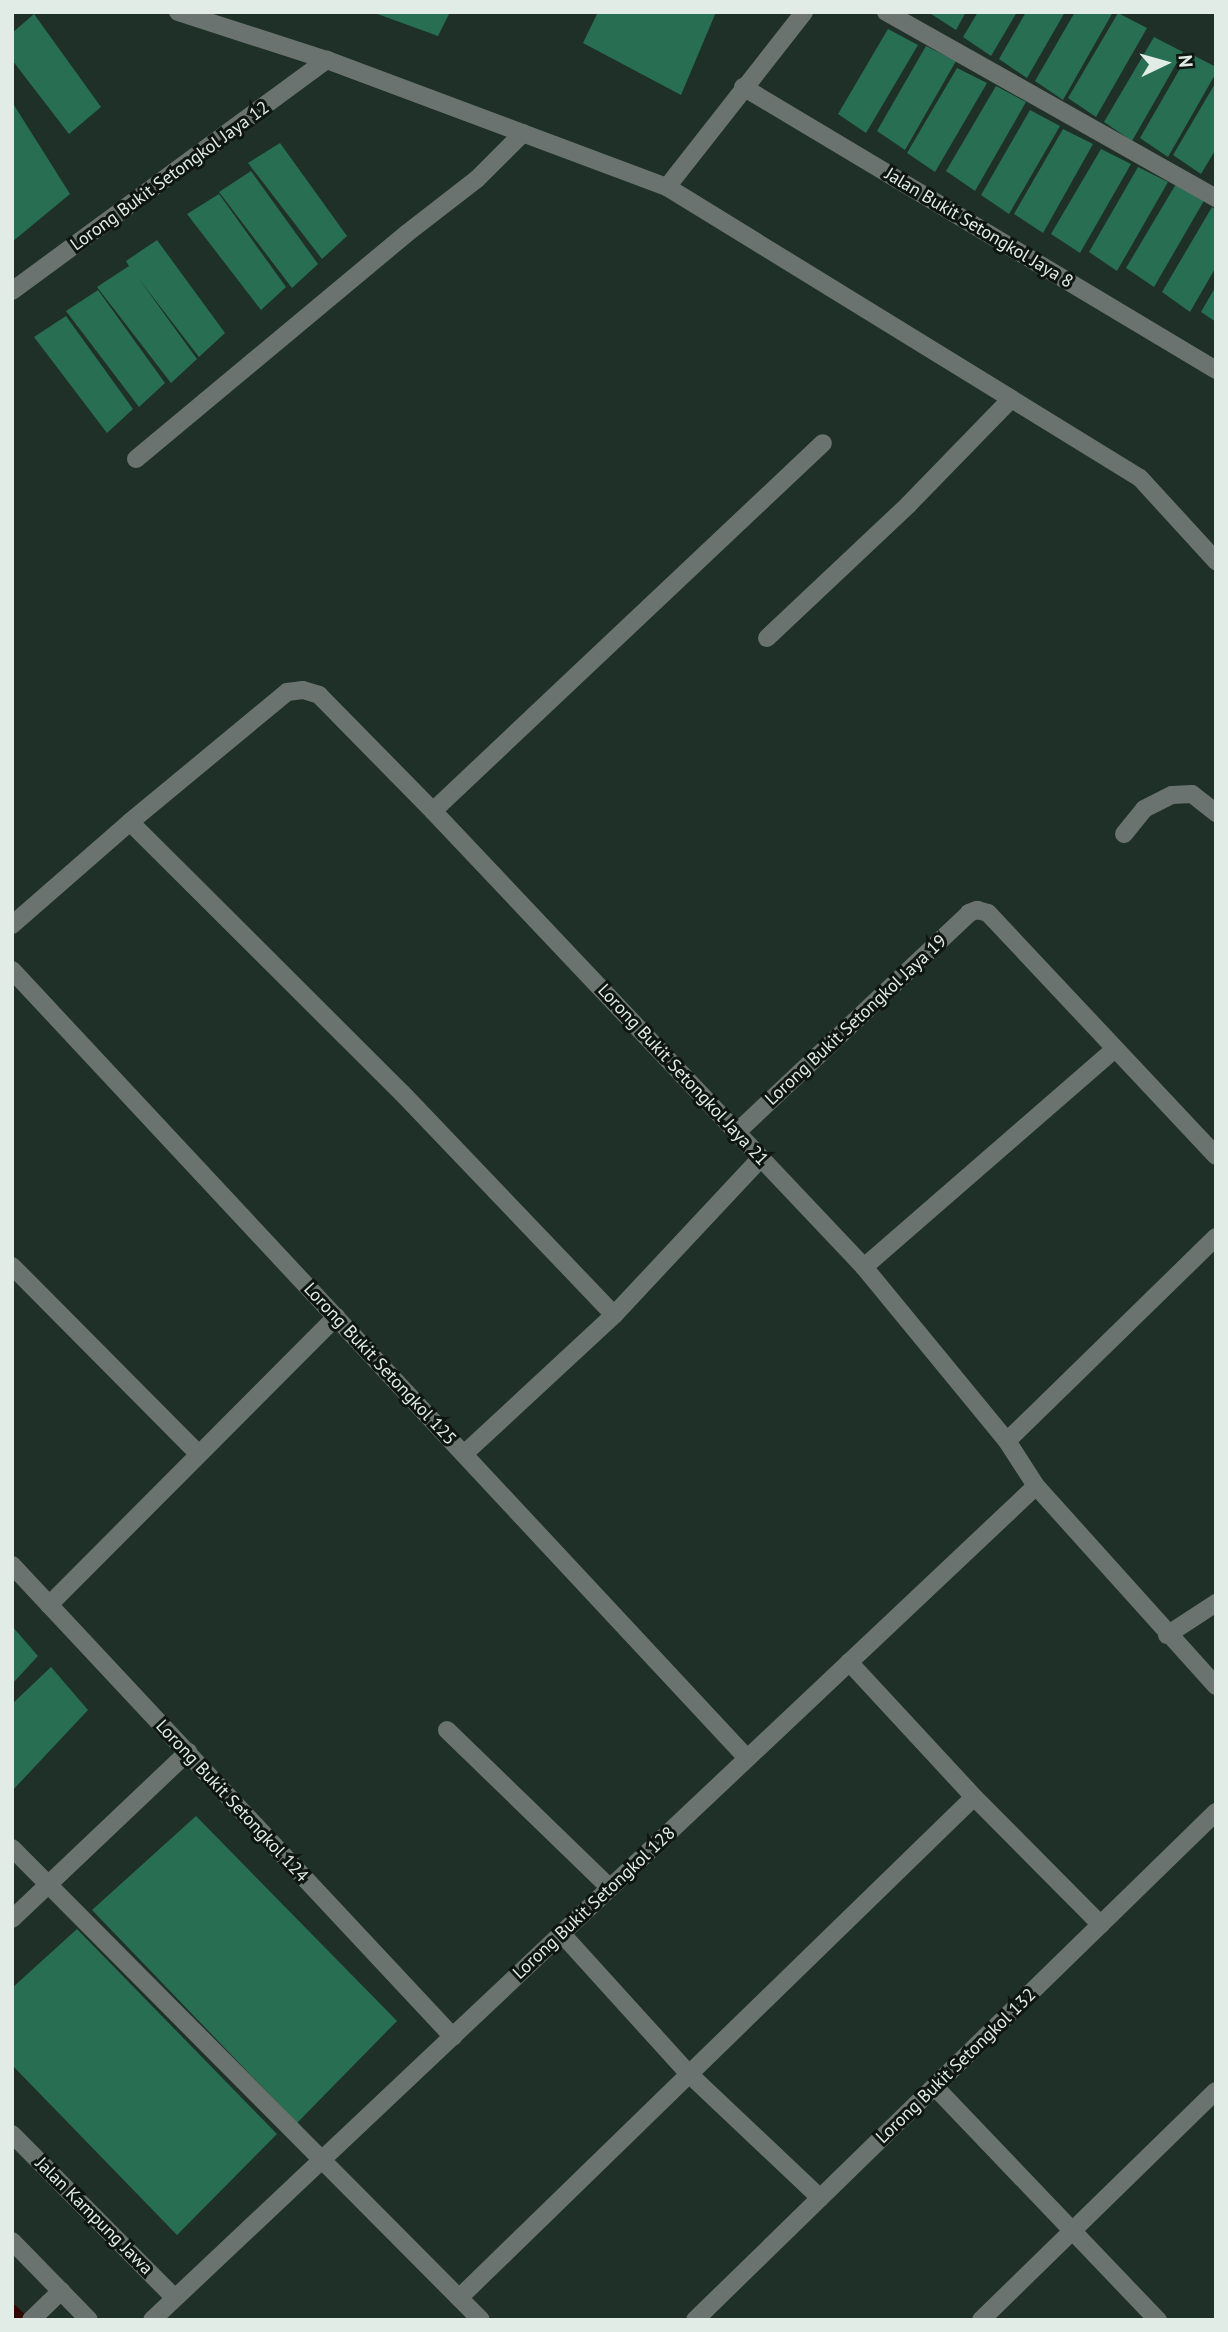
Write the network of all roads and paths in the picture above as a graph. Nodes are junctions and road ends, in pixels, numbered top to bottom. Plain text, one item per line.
1 (178, 12) edge
2 (804, 12) edge
3 (886, 12) edge
4 (327, 60) junction
5 (743, 87) junction
6 (523, 133) junction
7 (667, 187) junction
8 (1216, 198) edge
9 (12, 291) edge
10 (1216, 370) edge
11 (1011, 400) junction
12 (823, 443) dead end
13 (136, 459) dead end
14 (1216, 561) edge
15 (766, 638) dead end
16 (433, 810) junction
17 (1216, 813) edge
18 (130, 822) junction
19 (1124, 834) dead end
20 (12, 925) edge
21 (12, 970) edge
22 (1115, 1048) junction
23 (737, 1132) junction
24 (1216, 1156) edge
25 (761, 1158) junction
26 (1216, 1237) edge
27 (12, 1266) edge
28 (864, 1267) junction
29 (614, 1315) junction
30 (336, 1317) junction
31 (1007, 1441) junction
32 (199, 1454) junction
33 (464, 1454) junction
34 (1036, 1486) junction
35 (12, 1565) edge
36 (1216, 1603) edge
37 (49, 1605) junction
38 (1167, 1634) junction
39 (849, 1662) junction
40 (1216, 1686) edge
41 (447, 1730) dead end
42 (188, 1752) junction
43 (747, 1758) junction
44 (974, 1797) junction
45 (1216, 1812) edge
46 (12, 1848) edge
47 (48, 1885) junction
48 (610, 1888) junction
49 (12, 1919) edge
50 (1101, 1925) junction
51 (562, 1934) junction
52 (453, 2037) junction
53 (688, 2073) junction
54 (934, 2087) junction
55 (1216, 2091) edge
56 (12, 2134) edge
57 (324, 2160) junction
58 (820, 2198) junction
59 (1074, 2230) junction
60 (12, 2241) edge
61 (61, 2291) junction
62 (175, 2298) junction
63 (459, 2298) junction
64 (31, 2320) edge
65 (89, 2320) edge
66 (152, 2320) edge
67 (481, 2320) edge
68 (695, 2320) edge
69 (981, 2320) edge
70 (1158, 2320) edge

1 - 4 street
2 - 5 street
3 - 8 street
4 - 6 street
4 - 9 street, Lorong Bukit Setongkol Jaya 12
5 - 7 street
5 - 10 street, Jalan Bukit Setongkol Jaya 8
6 - 7 street
6 - 13 street
7 - 11 street
11 - 14 street
11 - 15 street
12 - 16 street
16 - 18 street, Lorong Bukit Setongkol Jaya 21
16 - 23 street, Lorong Bukit Setongkol Jaya 21
17 - 19 street
18 - 20 street
18 - 29 street
21 - 30 street, Lorong Bukit Setongkol 125
22 - 23 street, Lorong Bukit Setongkol Jaya 19
22 - 24 street
22 - 28 street
23 - 25 street, Lorong Bukit Setongkol Jaya 21
25 - 28 street, Lorong Bukit Setongkol Jaya 21
25 - 29 street
26 - 31 street
27 - 32 street
28 - 31 street, Lorong Bukit Setongkol Jaya 21
29 - 33 street
30 - 32 street
30 - 33 street, Lorong Bukit Setongkol 125
31 - 34 street, Lorong Bukit Setongkol Jaya 21
32 - 37 street
33 - 43 street, Lorong Bukit Setongkol 125
34 - 38 street, Lorong Bukit Setongkol Jaya 21
34 - 39 street, Lorong Bukit Setongkol 128
35 - 37 street, Lorong Bukit Setongkol 124
36 - 38 street
37 - 42 street, Lorong Bukit Setongkol 124
38 - 40 street, Lorong Bukit Setongkol Jaya 21
39 - 43 street, Lorong Bukit Setongkol 128
39 - 44 street
41 - 48 street
42 - 47 street
42 - 52 street, Lorong Bukit Setongkol 124
43 - 48 street, Lorong Bukit Setongkol 128
44 - 50 street
44 - 53 street
45 - 50 street, Lorong Bukit Setongkol 132
46 - 47 street
47 - 49 street
47 - 57 street
48 - 51 street, Lorong Bukit Setongkol 128
50 - 54 street, Lorong Bukit Setongkol 132
51 - 52 street, Lorong Bukit Setongkol 128
51 - 53 street
52 - 57 street, Lorong Bukit Setongkol 128
53 - 58 street
53 - 63 street
54 - 58 street, Lorong Bukit Setongkol 132
54 - 59 street
55 - 59 street
56 - 62 street, Jalan Kampung Jawa
57 - 62 street, Lorong Bukit Setongkol 128
57 - 63 street
58 - 68 street, Lorong Bukit Setongkol 132
59 - 69 street
59 - 70 street
60 - 61 street
61 - 64 street
61 - 65 street
62 - 66 street, Lorong Bukit Setongkol 128
63 - 67 street

